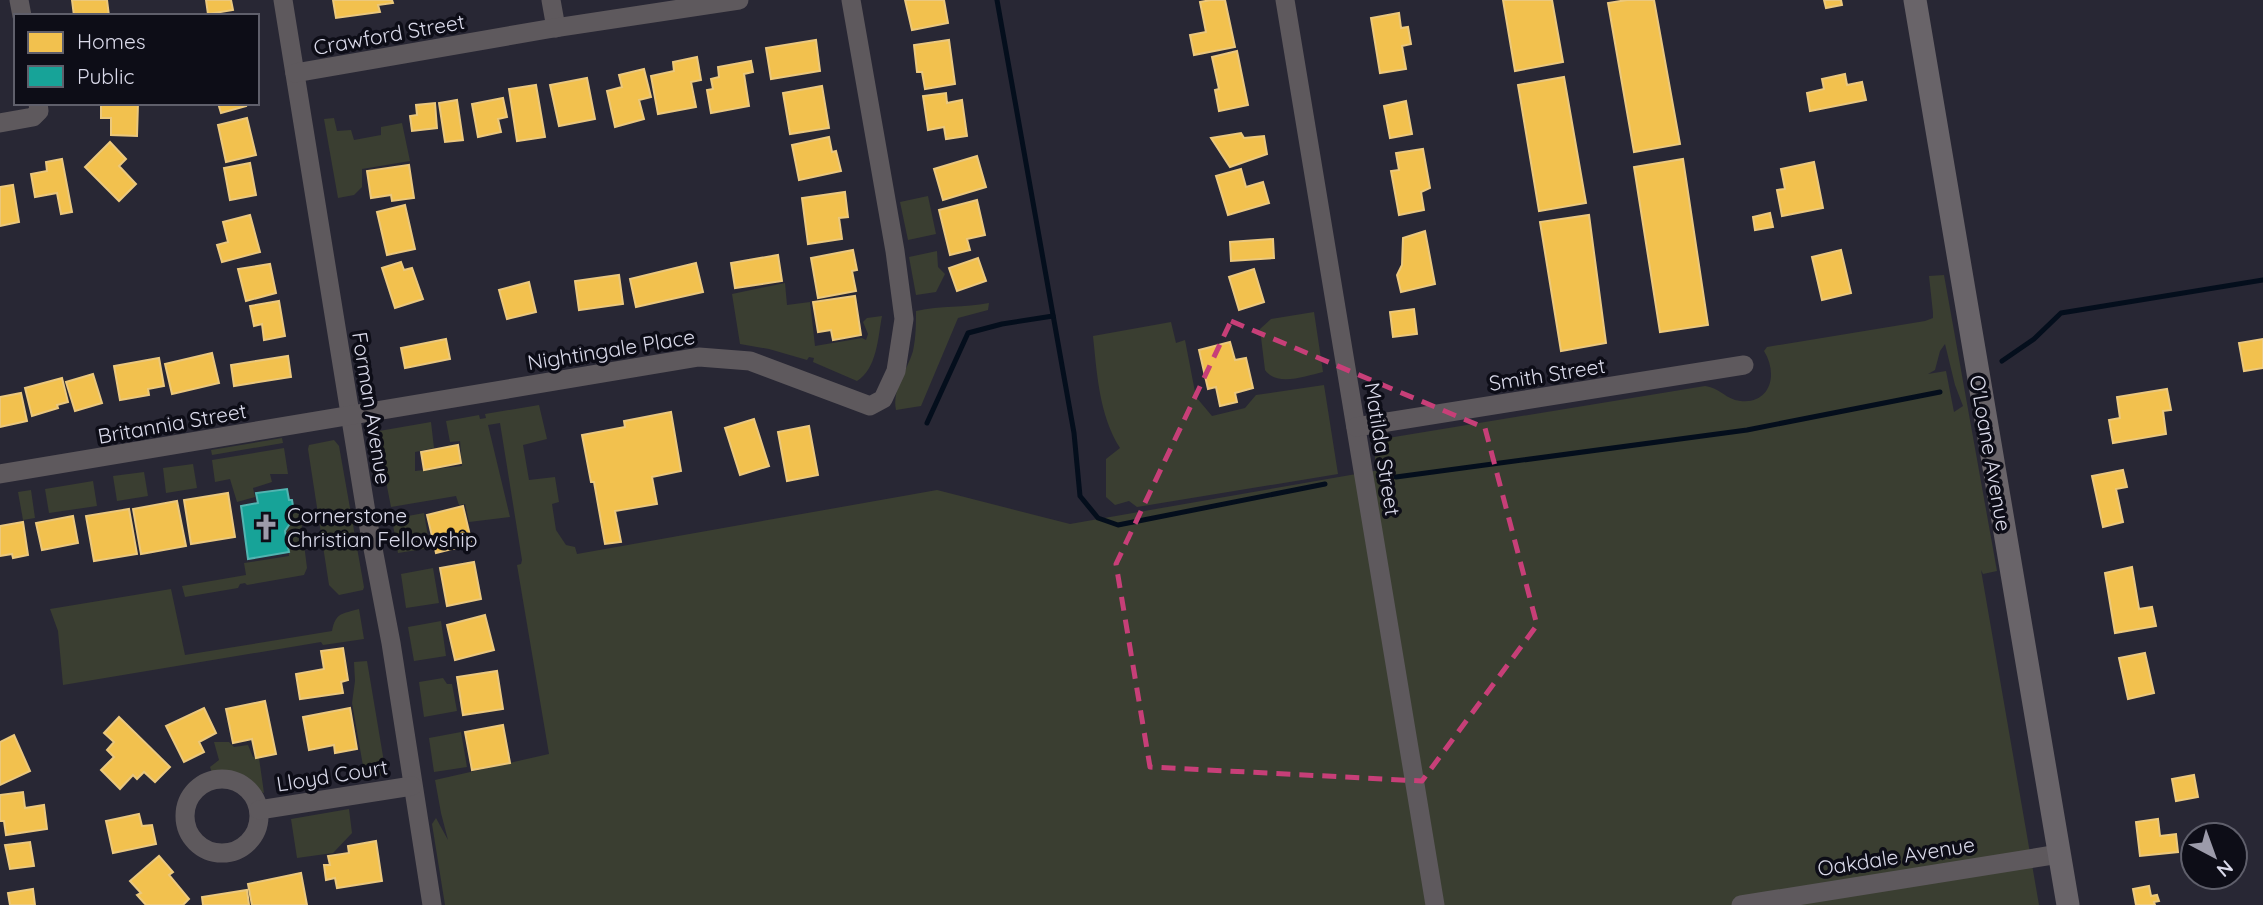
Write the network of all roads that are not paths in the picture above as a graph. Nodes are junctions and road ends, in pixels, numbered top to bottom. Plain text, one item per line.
1 (283, 0) edge
2 (551, 0) edge
3 (739, 0) edge
4 (851, 0) edge
5 (1285, 0) edge
6 (1915, 0) edge
7 (556, 28) junction
8 (295, 73) junction
9 (38, 105) edge
10 (0, 122) edge
11 (1744, 365) dead end
12 (351, 415) junction
13 (1356, 427) junction
14 (0, 474) edge
15 (412, 786) junction
16 (260, 810) dead end
17 (2059, 853) junction
18 (432, 905) edge
19 (1436, 905) edge
20 (1741, 905) edge
21 (2068, 905) edge

1 - 8 street, Forman Avenue
2 - 7 street
3 - 7 street, Crawford Street
4 - 12 street, Nightingale Place
5 - 13 street, Matilda Street
6 - 17 main road, O'Loane Avenue
7 - 8 street, Crawford Street
8 - 12 street, Forman Avenue
9 - 10 street
11 - 13 street, Smith Street
12 - 14 street, Britannia Street
12 - 15 street, Forman Avenue
13 - 19 street, Matilda Street
15 - 16 street, Lloyd Court
15 - 18 street, Forman Avenue
17 - 20 street, Oakdale Avenue
17 - 21 main road, O'Loane Avenue

